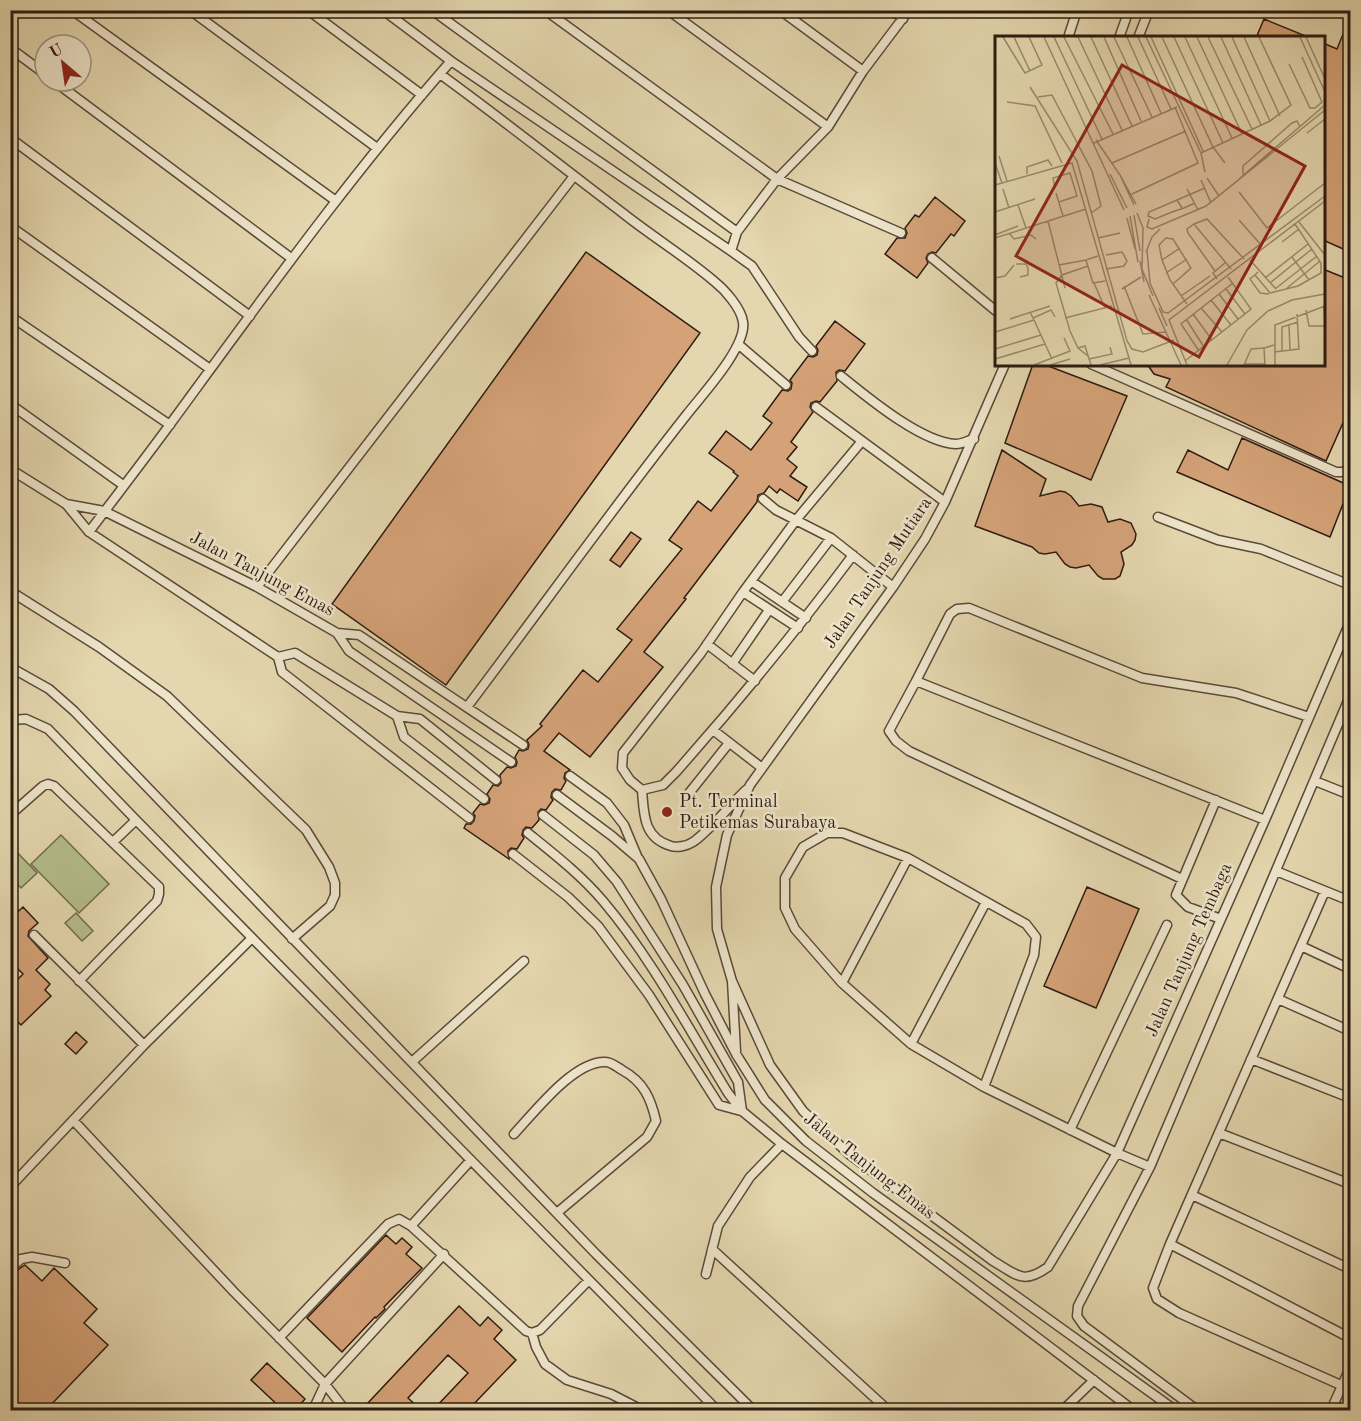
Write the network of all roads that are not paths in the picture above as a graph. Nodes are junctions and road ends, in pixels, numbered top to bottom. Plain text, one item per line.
1 (72, 10) edge
2 (190, 10) edge
3 (308, 10) edge
4 (383, 10) edge
5 (432, 10) edge
6 (545, 10) edge
7 (668, 10) edge
8 (780, 10) edge
9 (892, 10) edge
10 (909, 10) edge
11 (1077, 10) edge
12 (1129, 10) edge
13 (1149, 10) edge
14 (903, 19) junction
15 (1069, 36) edge
16 (1120, 36) edge
17 (1139, 36) edge
18 (10, 48) edge
19 (451, 61) junction
20 (33, 65) edge
21 (863, 71) junction
22 (440, 74) junction
23 (70, 93) edge
24 (422, 95) junction
25 (828, 127) junction
26 (10, 138) edge
27 (378, 148) junction
28 (574, 177) junction
29 (777, 179) junction
30 (336, 201) junction
31 (10, 226) edge
32 (737, 232) junction
33 (901, 233) dead end
34 (731, 251) junction
35 (291, 258) junction
36 (932, 258) dead end
37 (995, 310) edge
38 (10, 316) edge
39 (250, 316) junction
40 (738, 344) junction
41 (812, 351) dead end
42 (1004, 366) edge
43 (1096, 366) edge
44 (210, 369) junction
45 (841, 376) dead end
46 (786, 385) dead end
47 (10, 404) edge
48 (816, 407) dead end
49 (170, 425) junction
50 (974, 439) junction
51 (862, 441) junction
52 (1350, 466) edge
53 (10, 469) edge
54 (123, 485) junction
55 (763, 499) dead end
56 (945, 502) junction
57 (66, 504) junction
58 (104, 511) junction
59 (1158, 517) dead end
60 (796, 520) junction
61 (89, 532) junction
62 (831, 538) junction
63 (853, 555) junction
64 (751, 581) junction
65 (1350, 585) edge
66 (257, 587) junction
67 (893, 587) junction
68 (10, 591) edge
69 (743, 592) junction
70 (782, 602) junction
71 (769, 610) junction
72 (806, 618) junction
73 (1350, 622) edge
74 (798, 628) junction
75 (337, 633) junction
76 (706, 644) junction
77 (278, 657) junction
78 (732, 664) junction
79 (10, 667) edge
80 (755, 681) junction
81 (916, 681) junction
82 (1350, 696) edge
83 (467, 707) junction
84 (1348, 710) edge
85 (397, 716) junction
86 (1310, 717) junction
87 (10, 720) edge
88 (713, 730) junction
89 (729, 743) junction
90 (523, 745) dead end
91 (511, 762) dead end
92 (762, 768) junction
93 (570, 776) dead end
94 (496, 780) dead end
95 (1315, 781) junction
96 (750, 785) junction
97 (642, 790) junction
98 (557, 795) dead end
99 (1350, 795) edge
100 (686, 797) dead end
101 (484, 799) dead end
102 (1216, 801) junction
103 (10, 815) edge
104 (543, 815) dead end
105 (469, 818) dead end
106 (136, 820) junction
107 (1265, 820) junction
108 (528, 833) dead end
109 (113, 842) junction
110 (513, 854) dead end
111 (908, 858) junction
112 (639, 859) junction
113 (1276, 871) junction
114 (1182, 879) junction
115 (1325, 891) junction
116 (1350, 901) edge
117 (986, 902) junction
118 (1221, 919) junction
119 (1167, 925) dead end
120 (34, 936) dead end
121 (252, 938) junction
122 (292, 939) junction
123 (1301, 946) junction
124 (525, 961) dead end
125 (1350, 969) edge
126 (79, 981) junction
127 (732, 981) junction
128 (842, 983) junction
129 (1278, 999) junction
130 (1350, 1031) edge
131 (911, 1044) junction
132 (144, 1045) junction
133 (736, 1054) junction
134 (1251, 1059) junction
135 (412, 1061) junction
136 (984, 1087) junction
137 (1350, 1098) edge
138 (742, 1111) junction
139 (74, 1120) junction
140 (1070, 1130) junction
141 (1219, 1133) junction
142 (514, 1134) dead end
143 (782, 1144) junction
144 (1117, 1153) junction
145 (470, 1161) junction
146 (1150, 1167) junction
147 (1350, 1184) edge
148 (10, 1187) edge
149 (1192, 1195) junction
150 (558, 1212) junction
151 (411, 1226) junction
152 (1170, 1244) junction
153 (712, 1249) junction
154 (444, 1254) junction
155 (65, 1263) dead end
156 (10, 1269) edge
157 (1350, 1269) edge
158 (706, 1274) dead end
159 (588, 1280) junction
160 (532, 1333) junction
161 (279, 1338) junction
162 (1350, 1338) edge
163 (1350, 1368) edge
164 (1095, 1380) junction
165 (325, 1384) junction
166 (1343, 1386) junction
167 (708, 1402) junction
168 (1162, 1406) edge
169 (313, 1410) edge
170 (345, 1410) edge
171 (642, 1410) edge
172 (699, 1410) edge
173 (717, 1410) edge
174 (753, 1410) edge
175 (888, 1410) edge
176 (1063, 1410) edge
177 (1133, 1410) edge
178 (1175, 1410) edge
179 (1197, 1410) edge
180 (1331, 1410) edge

1 - 30 lane
2 - 27 lane
3 - 24 lane
4 - 19 lane
5 - 32 lane
6 - 29 lane
7 - 25 lane
8 - 21 lane
9 - 14 lane
10 - 14 lane
11 - 15 lane
12 - 16 lane
13 - 17 lane
14 - 21 lane
18 - 20 lane
19 - 22 lane
19 - 34 lane
21 - 25 lane
22 - 24 lane
22 - 28 lane
23 - 35 lane
24 - 27 lane
25 - 29 lane
26 - 39 lane
27 - 30 lane
28 - 40 lane
28 - 66 lane
29 - 32 lane
29 - 33 lane
30 - 35 lane
31 - 44 lane
32 - 34 lane
34 - 41 lane
35 - 39 lane
36 - 37 lane
38 - 49 lane
39 - 44 lane
40 - 46 lane
40 - 83 lane
42 - 50 lane, Jalan Tanjung Mutiara
43 - 52 lane
44 - 49 lane
45 - 50 lane
47 - 54 lane
48 - 51 lane
49 - 54 lane
50 - 56 lane, Jalan Tanjung Mutiara
51 - 56 lane
51 - 60 lane
53 - 57 lane
54 - 58 lane
55 - 60 lane
56 - 67 lane, Jalan Tanjung Mutiara
57 - 58 lane, Jalan Tanjung Emas
57 - 61 lane
58 - 61 lane
58 - 66 lane, Jalan Tanjung Emas
59 - 65 lane
60 - 62 lane
60 - 64 lane
61 - 77 lane
62 - 63 lane
62 - 70 lane
63 - 67 lane
63 - 72 lane
64 - 69 lane
64 - 70 lane
66 - 75 lane, Jalan Tanjung Emas
67 - 92 lane, Jalan Tanjung Mutiara
68 - 122 lane
69 - 71 lane
69 - 76 lane
70 - 72 lane
71 - 74 lane
71 - 78 lane
72 - 74 lane
73 - 86 lane, Jalan Tanjung Tembaga
74 - 80 lane
75 - 83 lane
75 - 91 lane, Jalan Tanjung Emas
76 - 78 lane
76 - 97 lane
77 - 85 lane
77 - 105 lane
78 - 80 lane
79 - 122 lane
80 - 88 lane
81 - 86 lane
81 - 102 lane
81 - 114 lane
82 - 84 lane
83 - 90 lane
84 - 95 lane
85 - 94 lane
85 - 101 lane
86 - 107 lane, Jalan Tanjung Tembaga
87 - 106 lane
88 - 89 lane
88 - 97 lane
89 - 92 lane
89 - 100 lane
92 - 96 lane, Jalan Tanjung Mutiara
93 - 112 lane
95 - 99 lane
95 - 113 lane
96 - 97 lane, Jalan Tanjung Mutiara
96 - 127 lane, Jalan Tanjung Mutiara
98 - 112 lane, Jalan Tanjung Emas
102 - 107 lane
102 - 114 lane
103 - 109 lane
104 - 138 lane
106 - 109 lane
106 - 121 lane
107 - 118 lane, Jalan Tanjung Tembaga
108 - 138 lane
109 - 126 lane
110 - 138 lane
111 - 117 lane
111 - 128 lane
111 - 128 lane
112 - 133 lane, Jalan Tanjung Emas
113 - 115 lane
113 - 146 lane
114 - 118 lane
115 - 116 lane
115 - 123 lane
117 - 131 lane
117 - 136 lane
118 - 144 lane, Jalan Tanjung Tembaga
119 - 140 lane
120 - 126 lane
121 - 132 lane
121 - 145 lane
122 - 135 lane
123 - 125 lane
123 - 129 lane
124 - 135 lane
126 - 132 lane
127 - 133 lane, Jalan Tanjung Mutiara
127 - 144 lane, Jalan Tanjung Tembaga
128 - 131 lane
129 - 130 lane
129 - 134 lane
131 - 136 lane
132 - 139 lane
133 - 168 lane, Jalan Tanjung Emas
134 - 137 lane
134 - 141 lane
135 - 150 lane
136 - 140 lane
138 - 143 lane, Jalan Tanjung Emas
139 - 148 lane
139 - 161 lane
140 - 144 lane
141 - 147 lane
141 - 149 lane
142 - 150 lane
143 - 153 lane
143 - 164 lane, Jalan Tanjung Emas
144 - 146 lane
145 - 151 lane
145 - 159 lane
146 - 179 lane
149 - 152 lane
149 - 157 lane
150 - 174 lane
151 - 154 lane
151 - 161 lane
152 - 162 lane
152 - 166 lane
153 - 158 lane
153 - 175 lane
154 - 160 lane
154 - 165 lane
155 - 156 lane
159 - 160 lane
159 - 167 lane
160 - 171 lane
161 - 165 lane
163 - 166 lane
164 - 176 lane
164 - 177 lane, Jalan Tanjung Emas
165 - 169 lane
165 - 170 lane
166 - 180 lane
167 - 172 lane
167 - 173 lane
168 - 178 lane, Jalan Tanjung Emas

